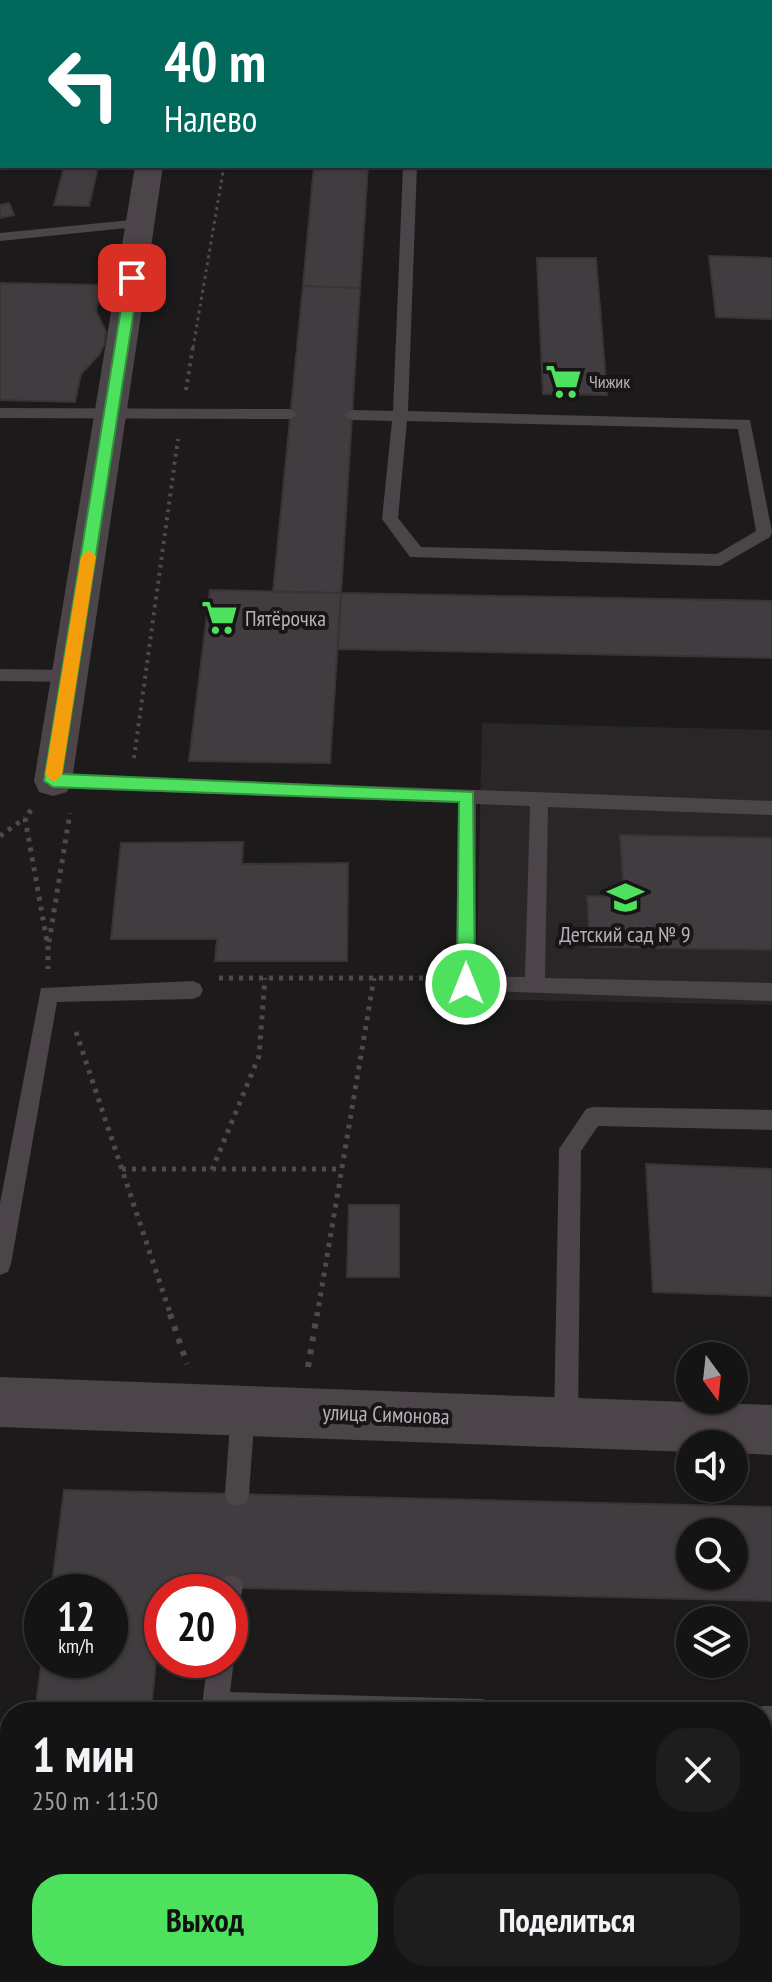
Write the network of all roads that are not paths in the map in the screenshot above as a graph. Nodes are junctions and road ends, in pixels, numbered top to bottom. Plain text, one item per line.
1 (149, 168) edge
2 (410, 168) edge
3 (141, 223) junction
4 (0, 237) edge
5 (0, 413) edge
6 (290, 414) dead end
7 (111, 415) junction
8 (352, 415) dead end
9 (400, 416) junction
10 (0, 675) edge
11 (70, 676) junction
12 (64, 781) joint
13 (467, 796) junction
14 (539, 799) junction
15 (772, 808) edge
16 (535, 986) junction
17 (193, 990) road end
18 (772, 992) edge
19 (772, 1120) edge
20 (0, 1264) edge
21 (0, 1402) edge
22 (243, 1409) junction
23 (566, 1422) junction
24 (772, 1430) edge
25 (237, 1494) dead end
26 (218, 1678) edge
27 (215, 1702) edge

1 - 3 street
2 - 9 lane
3 - 4 lane
3 - 7 street
5 - 7 lane
6 - 7 lane
7 - 11 street
8 - 9 lane
9 - 9 lane
10 - 11 lane
11 - 12 street
12 - 13 lane
13 - 14 lane
13 - 16 lane
14 - 15 lane
14 - 16 lane
16 - 18 lane
17 - 20 lane
19 - 23 lane
21 - 22 street, улица Симонова
22 - 23 street, улица Симонова
22 - 25 lane
23 - 24 street, улица Симонова
26 - 27 lane

